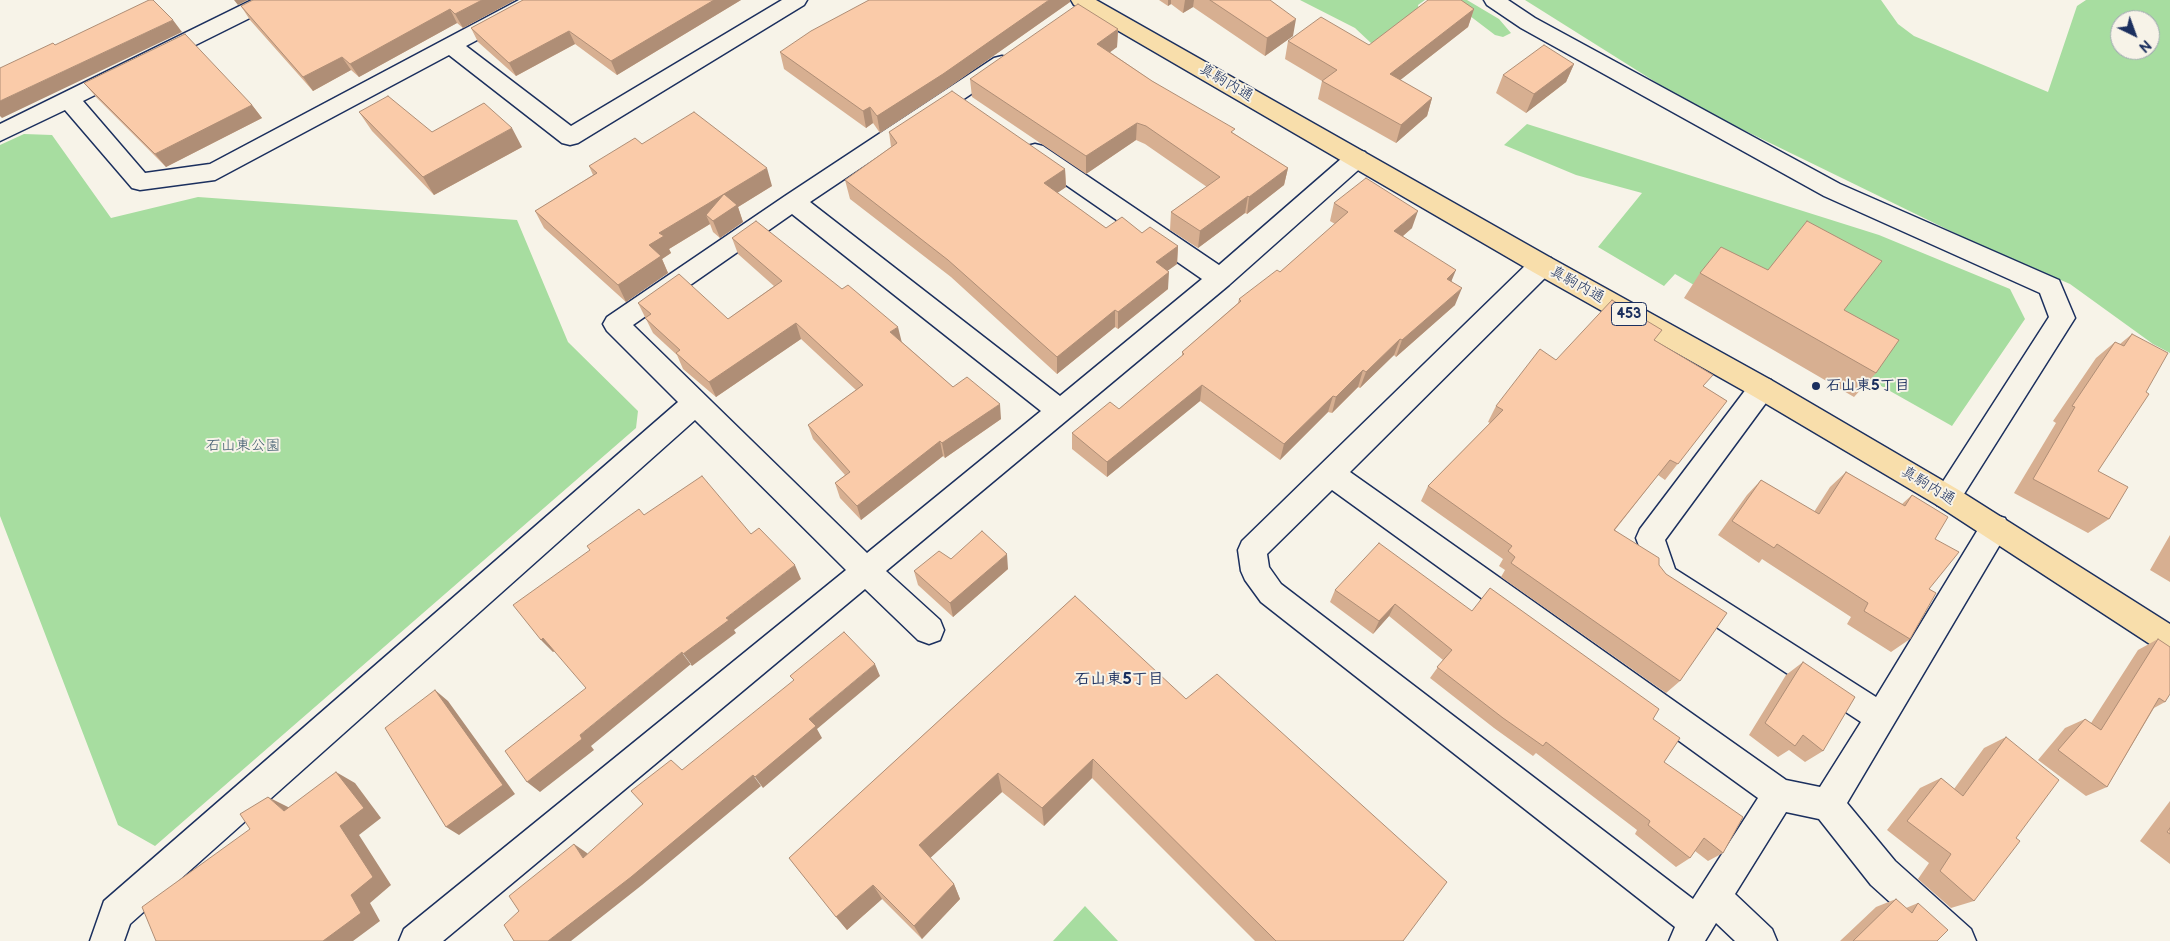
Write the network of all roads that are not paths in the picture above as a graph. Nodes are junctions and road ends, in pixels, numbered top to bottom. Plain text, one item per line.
1 (269, 0) edge
2 (535, 0) edge
3 (798, 0) edge
4 (1494, 0) edge
5 (1084, 2) edge
6 (1063, 20) edge
7 (451, 46) junction
8 (1024, 48) edge
9 (69, 100) junction
10 (0, 133) edge
11 (1018, 141) edge
12 (1357, 158) junction
13 (794, 202) junction
14 (1542, 265) junction
15 (1220, 278) junction
16 (1762, 388) junction
17 (696, 404) junction
18 (1060, 411) junction
19 (1331, 474) junction
20 (1946, 496) junction
21 (1995, 528) junction
22 (866, 571) junction
23 (929, 630) dead end
24 (2170, 640) edge
25 (1882, 718) junction
26 (1779, 794) junction
27 (1828, 805) junction
28 (1699, 920) edge
29 (107, 941) edge
30 (416, 941) edge
31 (1760, 941) edge
32 (1959, 941) edge

1 - 9 street
2 - 7 street
3 - 7 street
4 - 20 street
5 - 6 street
5 - 12 highway, 真駒内通 / 453
7 - 9 street
8 - 13 street
9 - 10 street
11 - 15 street
12 - 14 highway, 真駒内通 / 453
12 - 15 street
13 - 17 street
13 - 18 street
14 - 16 highway, 真駒内通 / 453
14 - 19 street
15 - 18 street
16 - 20 highway, 真駒内通 / 453
16 - 25 street
17 - 22 street
17 - 29 street
18 - 22 street
19 - 26 street
19 - 28 street
20 - 21 highway, 真駒内通 / 453
21 - 24 highway, 真駒内通 / 453
21 - 25 street
22 - 23 street
22 - 30 street
25 - 27 street
26 - 27 street
26 - 28 street
27 - 32 street
28 - 31 street

